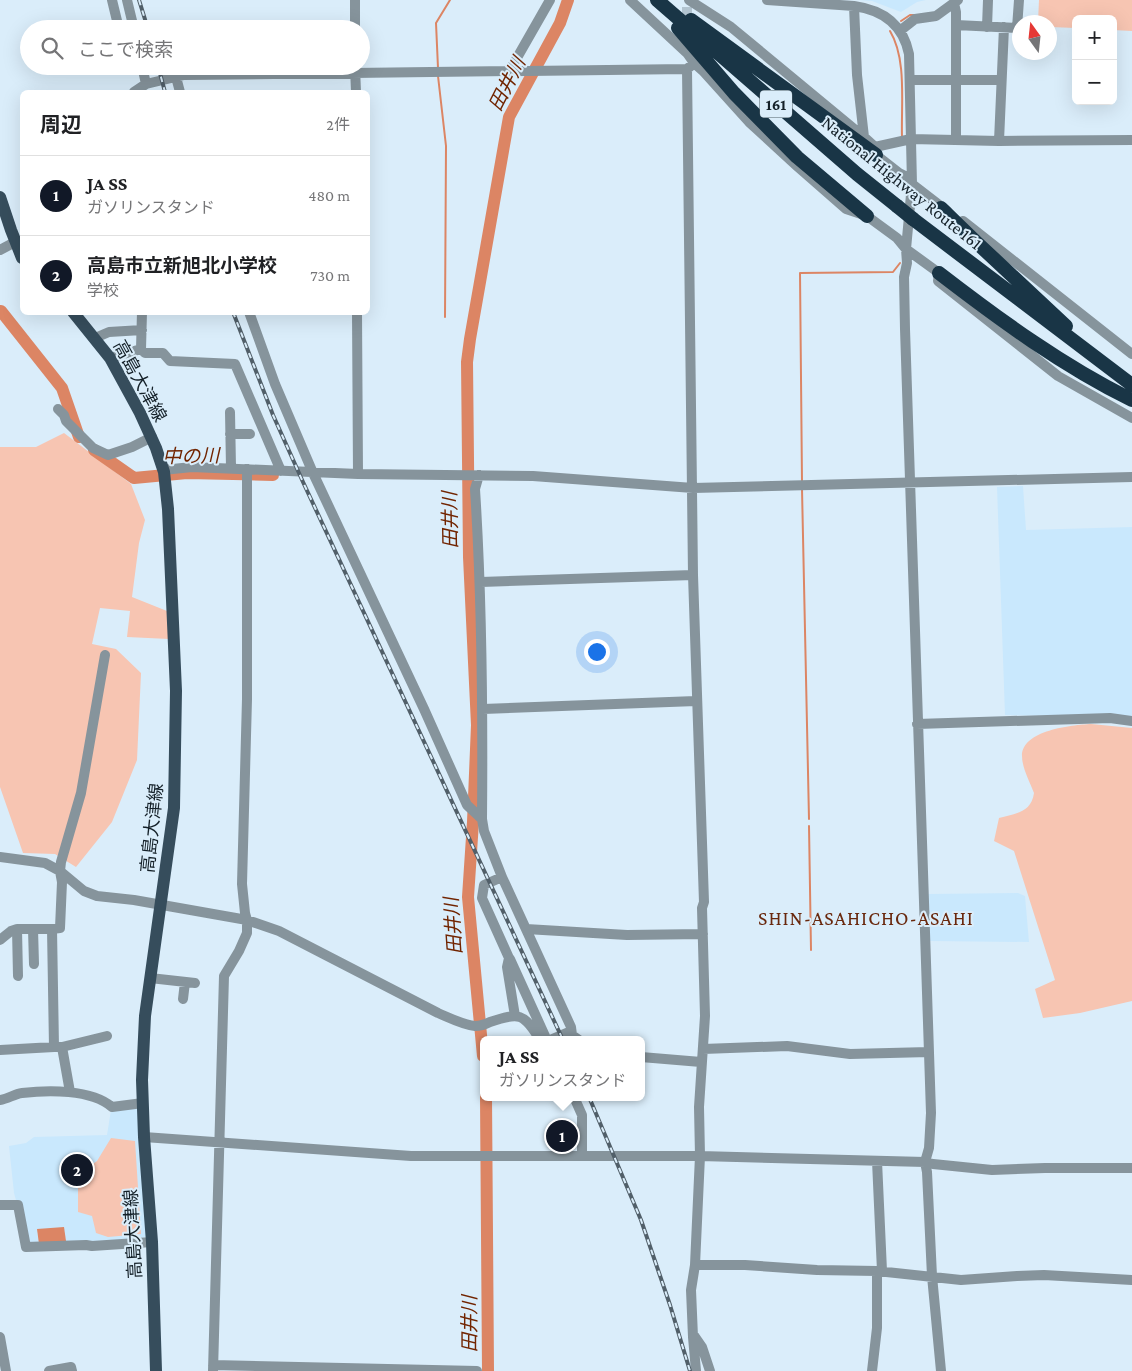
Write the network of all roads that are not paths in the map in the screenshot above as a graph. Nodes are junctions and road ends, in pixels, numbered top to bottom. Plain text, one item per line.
1 (112, 0) edge
2 (127, 0) edge
3 (356, 0) edge
4 (550, 0) edge
5 (630, 0) edge
6 (657, 0) edge
7 (767, 0) edge
8 (988, 0) edge
9 (1019, 0) edge
10 (688, 2) edge
11 (956, 2) edge
12 (854, 6) junction
13 (117, 20) edge
14 (132, 20) edge
15 (356, 20) edge
16 (956, 25) junction
17 (987, 27) junction
18 (1004, 27) junction
19 (901, 30) junction
20 (691, 66) junction
21 (370, 70) edge
22 (510, 70) junction
23 (144, 75) edge
24 (180, 75) edge
25 (355, 75) edge
26 (176, 76) junction
27 (910, 80) junction
28 (956, 80) junction
29 (1001, 80) junction
30 (146, 84) junction
31 (137, 90) edge
32 (180, 90) edge
33 (356, 90) edge
34 (864, 137) junction
35 (911, 140) junction
36 (956, 140) junction
37 (1132, 140) edge
38 (999, 141) junction
39 (875, 151) junction
40 (911, 182) junction
41 (0, 197) edge
42 (941, 208) junction
43 (867, 216) junction
44 (15, 242) junction
45 (906, 249) junction
46 (0, 250) edge
47 (20, 253) edge
48 (939, 273) junction
49 (76, 315) edge
50 (142, 315) edge
51 (250, 315) edge
52 (357, 315) edge
53 (142, 330) junction
54 (95, 338) junction
55 (141, 349) junction
56 (1132, 354) edge
57 (110, 358) junction
58 (1132, 378) edge
59 (1132, 385) edge
60 (1132, 400) edge
61 (58, 409) dead end
62 (230, 412) dead end
63 (1132, 418) edge
64 (230, 434) junction
65 (250, 434) dead end
66 (152, 437) junction
67 (231, 468) junction
68 (247, 468) junction
69 (281, 471) junction
70 (314, 472) junction
71 (164, 473) junction
72 (358, 474) junction
73 (479, 475) junction
74 (1132, 477) edge
75 (909, 482) junction
76 (693, 488) junction
77 (694, 575) junction
78 (481, 582) junction
79 (105, 656) dead end
80 (696, 701) junction
81 (483, 709) junction
82 (1132, 721) edge
83 (917, 724) junction
84 (481, 817) junction
85 (0, 857) edge
86 (60, 871) junction
87 (502, 877) junction
88 (161, 905) junction
89 (247, 920) junction
90 (52, 928) junction
91 (17, 929) junction
92 (33, 929) junction
93 (526, 929) junction
94 (703, 934) junction
95 (0, 940) edge
96 (509, 958) junction
97 (34, 964) dead end
98 (18, 976) dead end
99 (150, 978) junction
100 (183, 999) dead end
101 (515, 1016) junction
102 (571, 1031) junction
103 (107, 1036) dead end
104 (539, 1036) edge
105 (545, 1036) edge
106 (559, 1036) edge
107 (573, 1036) edge
108 (58, 1047) junction
109 (703, 1048) junction
110 (0, 1050) edge
111 (929, 1052) junction
112 (645, 1057) edge
113 (701, 1062) junction
114 (70, 1092) junction
115 (0, 1100) edge
116 (576, 1101) edge
117 (143, 1103) junction
118 (144, 1137) junction
119 (220, 1142) junction
120 (582, 1156) junction
121 (700, 1156) junction
122 (877, 1161) junction
123 (925, 1162) junction
124 (1132, 1168) edge
125 (0, 1205) edge
126 (152, 1242) junction
127 (695, 1265) junction
128 (880, 1271) junction
129 (932, 1276) junction
130 (1132, 1280) edge
131 (693, 1334) junction
132 (0, 1337) edge
133 (213, 1368) edge
134 (393, 1370) edge
135 (6, 1371) edge
136 (49, 1371) edge
137 (72, 1371) edge
138 (156, 1371) edge
139 (477, 1371) edge
140 (696, 1371) edge
141 (710, 1371) edge
142 (872, 1371) edge
143 (941, 1371) edge

1 - 13 street
2 - 14 street
3 - 15 street
4 - 22 street
5 - 20 street
6 - 39 highway
6 - 43 highway
6 - 59 highway, National Highway Route 161 / 161, bridge
7 - 12 street
8 - 17 street
9 - 18 street
10 - 34 street
11 - 16 street
11 - 19 street
12 - 19 street
12 - 34 street
16 - 17 street
16 - 28 street
17 - 18 street
18 - 29 street
19 - 27 street
20 - 22 street
20 - 43 street
20 - 76 street
21 - 22 street
23 - 30 street
24 - 26 street
25 - 33 street
26 - 30 street
26 - 32 street
27 - 28 street
27 - 35 street
28 - 29 street
28 - 36 street
29 - 38 street
30 - 31 street
34 - 39 street
35 - 36 street
35 - 39 street
35 - 40 street
36 - 38 street
37 - 38 street
39 - 40 street
40 - 42 street
40 - 45 street
41 - 44 main road
42 - 56 street
42 - 58 highway
43 - 45 street
44 - 46 street
44 - 47 main road
45 - 48 street
45 - 75 street
48 - 60 highway
48 - 63 street
49 - 54 main road, 高島大津線
50 - 53 street
51 - 70 street
52 - 72 street
53 - 54 street
53 - 55 street
54 - 57 main road, 高島大津線
55 - 57 street
55 - 69 street
57 - 66 main road, 高島大津線
61 - 66 street
62 - 64 street
64 - 65 street
64 - 67 street
66 - 71 main road, 高島大津線
67 - 68 street
67 - 71 street
68 - 69 street
68 - 89 street
69 - 70 street
70 - 72 street
70 - 84 street
71 - 88 main road, 高島大津線
72 - 73 street
73 - 76 street
73 - 78 street
74 - 75 street
75 - 76 street
75 - 83 street
76 - 77 street
77 - 78 street
77 - 80 street
78 - 81 street
79 - 86 street
80 - 81 street
80 - 94 street
81 - 84 street
82 - 83 street
83 - 111 street
84 - 87 street
85 - 86 street
86 - 88 street
86 - 90 street
87 - 93 street
87 - 96 street
88 - 89 street
88 - 99 main road, 高島大津線
89 - 101 street
89 - 119 street
90 - 92 street
90 - 108 street
91 - 92 street
91 - 95 street
91 - 98 street
92 - 97 street
93 - 94 street
93 - 102 street
94 - 109 street
96 - 101 street
96 - 105 street
99 - 100 street
99 - 117 main road, 高島大津線
101 - 104 street
102 - 106 street
102 - 107 street
103 - 108 street
108 - 110 street
108 - 114 street
109 - 111 street
109 - 113 street
111 - 123 street
112 - 113 street
113 - 121 street
114 - 115 street
114 - 117 street
116 - 120 street
117 - 118 main road, 高島大津線
118 - 119 street
118 - 126 main road, 高島大津線
119 - 120 street
119 - 133 street
120 - 121 street
121 - 122 street
121 - 127 street
122 - 123 street
122 - 128 street
123 - 124 street
123 - 129 street
125 - 126 street
126 - 138 main road, 高島大津線
127 - 128 street
127 - 131 street
128 - 129 street
128 - 142 street
129 - 130 street
129 - 143 street
131 - 140 street
131 - 141 street
132 - 135 street
133 - 134 street
134 - 139 street
136 - 137 street

